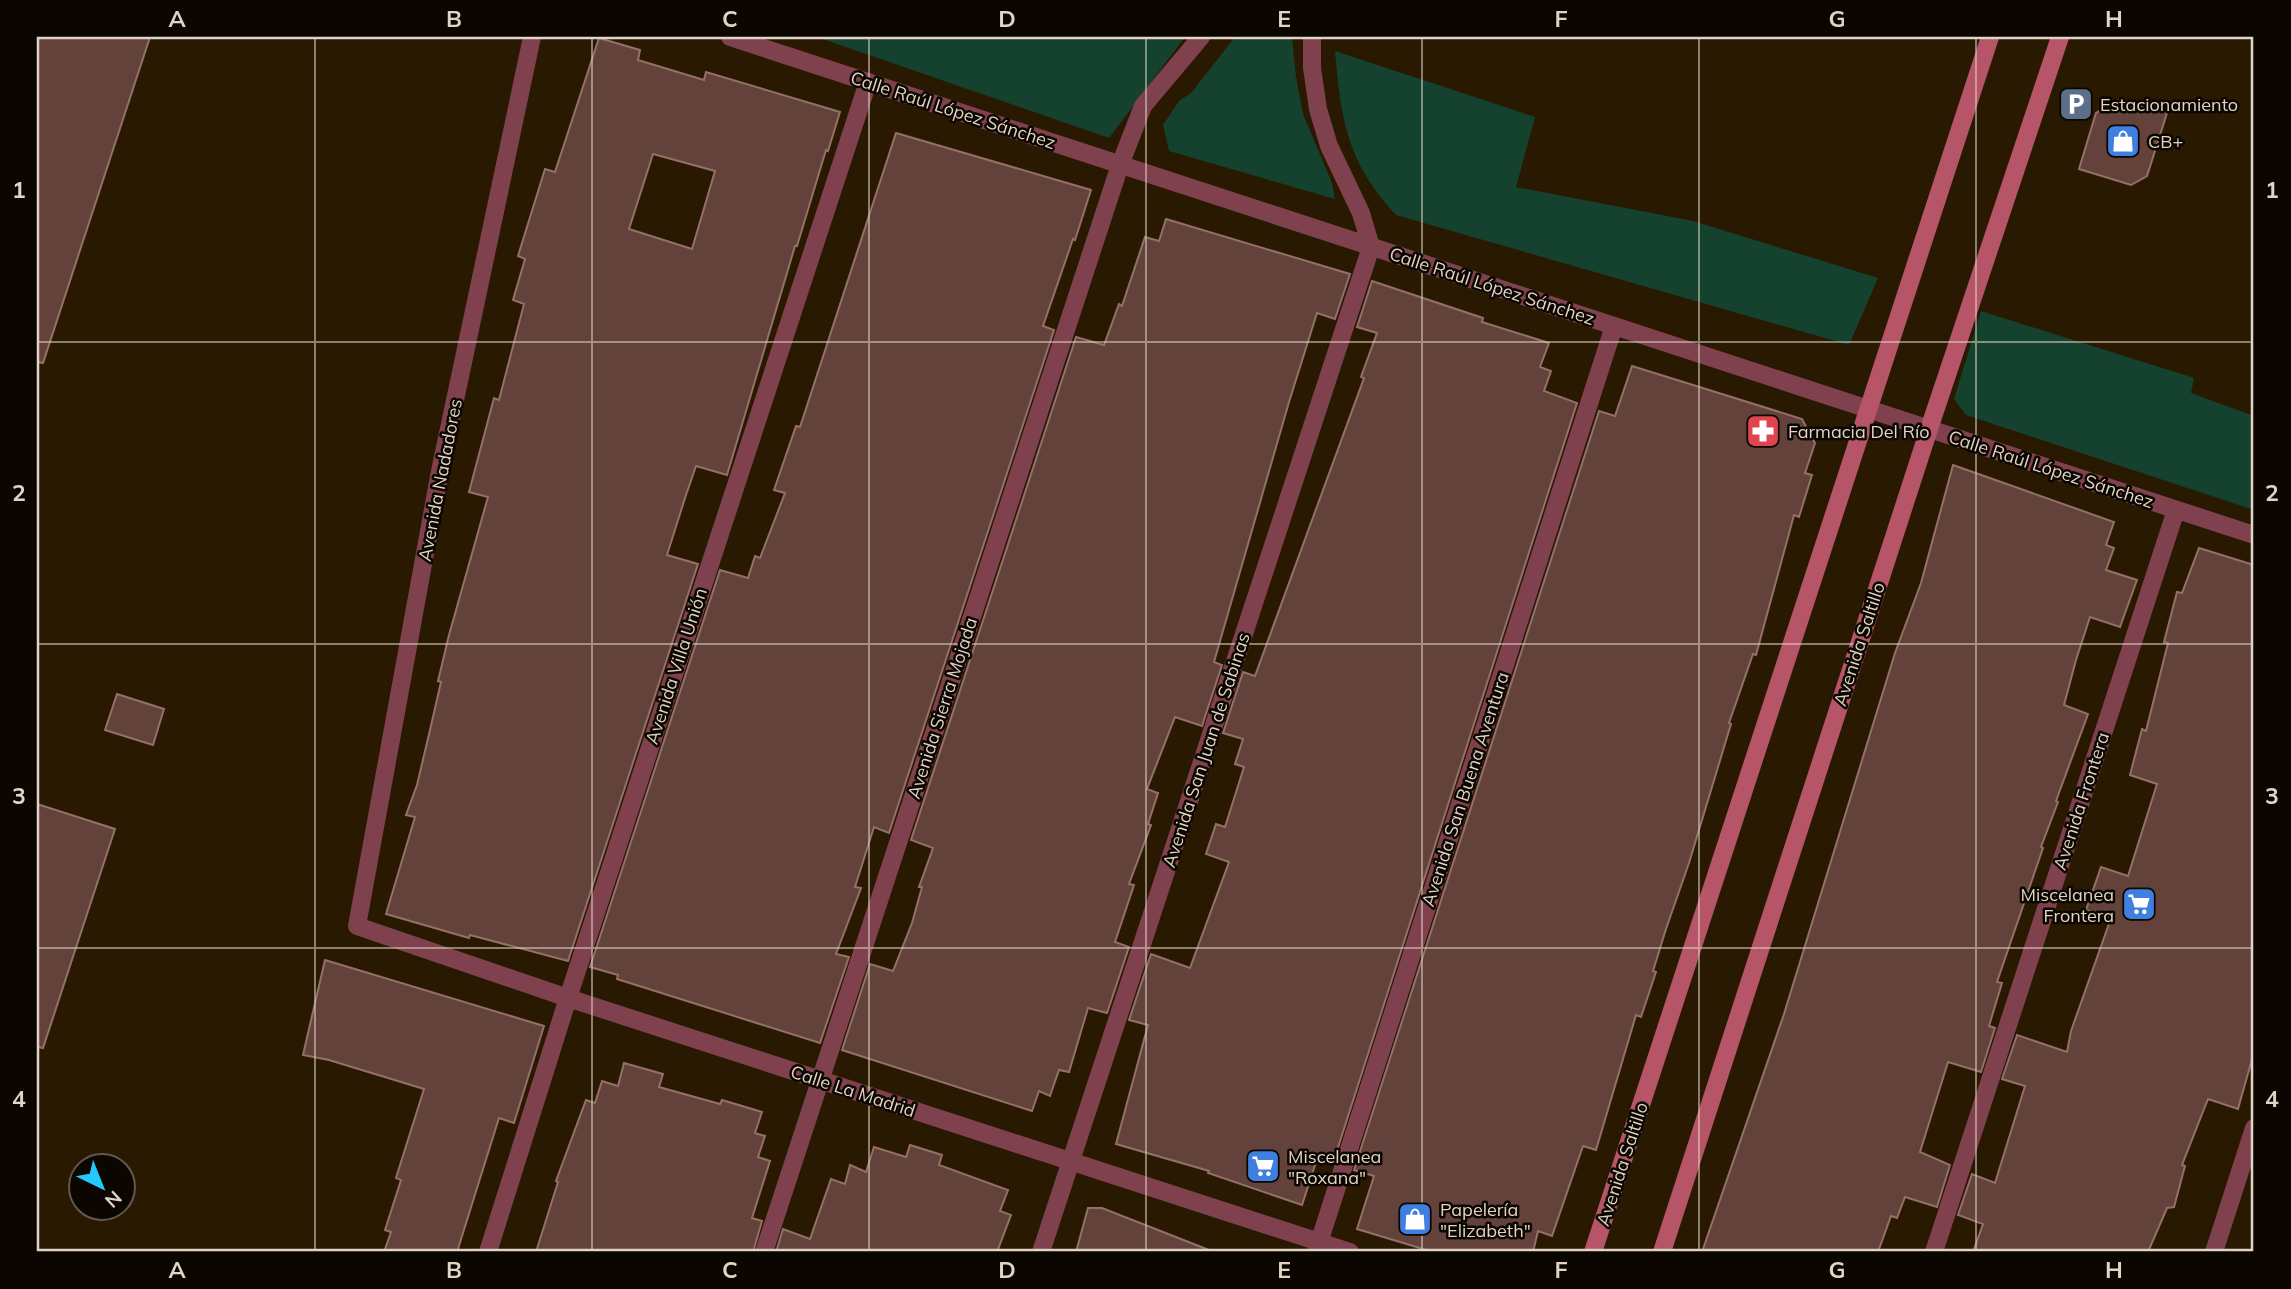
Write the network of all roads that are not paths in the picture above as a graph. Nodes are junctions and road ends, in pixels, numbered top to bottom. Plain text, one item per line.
1 (532, 37) edge
2 (730, 37) edge
3 (1201, 37) edge
4 (1312, 37) edge
5 (1990, 37) edge
6 (2060, 37) edge
7 (868, 82) junction
8 (1120, 164) junction
9 (1371, 247) junction
10 (1614, 326) junction
11 (1867, 408) junction
12 (1929, 429) junction
13 (2176, 510) junction
14 (2254, 535) edge
15 (357, 926) joint
16 (568, 998) junction
17 (820, 1080) junction
18 (2254, 1128) edge
19 (1071, 1161) junction
20 (1317, 1247) edge
21 (488, 1252) edge
22 (764, 1252) edge
23 (1041, 1252) edge
24 (1350, 1252) edge
25 (1593, 1252) edge
26 (1662, 1252) edge
27 (1934, 1252) edge
28 (2214, 1252) edge

1 - 15 street, Avenida Nadadores
2 - 7 street, Calle Raúl López Sánchez
3 - 8 street, Avenida Sierra Mojada
4 - 9 street
5 - 11 street, Avenida Saltillo
6 - 12 street, Avenida Saltillo
7 - 8 street, Calle Raúl López Sánchez
7 - 16 street, Avenida Villa Unión
8 - 9 street, Calle Raúl López Sánchez
8 - 17 street, Avenida Sierra Mojada
9 - 10 street, Calle Raúl López Sánchez
9 - 19 street, Avenida San Juan de Sabinas
10 - 11 street, Calle Raúl López Sánchez
10 - 20 street, Avenida San Buena Aventura
11 - 12 street, Calle Raúl López Sánchez
11 - 25 street, Avenida Saltillo
12 - 13 street, Calle Raúl López Sánchez
12 - 26 street, Avenida Saltillo
13 - 14 street, Calle Raúl López Sánchez
13 - 27 street, Avenida Frontera
15 - 16 street, Calle La Madrid
16 - 17 street, Calle La Madrid
16 - 21 street, Avenida Villa Unión
17 - 19 street, Calle La Madrid
17 - 22 street, Avenida Sierra Mojada
18 - 28 street
19 - 20 street, Calle La Madrid
19 - 23 street, Avenida San Juan de Sabinas
20 - 24 street, Calle La Madrid

